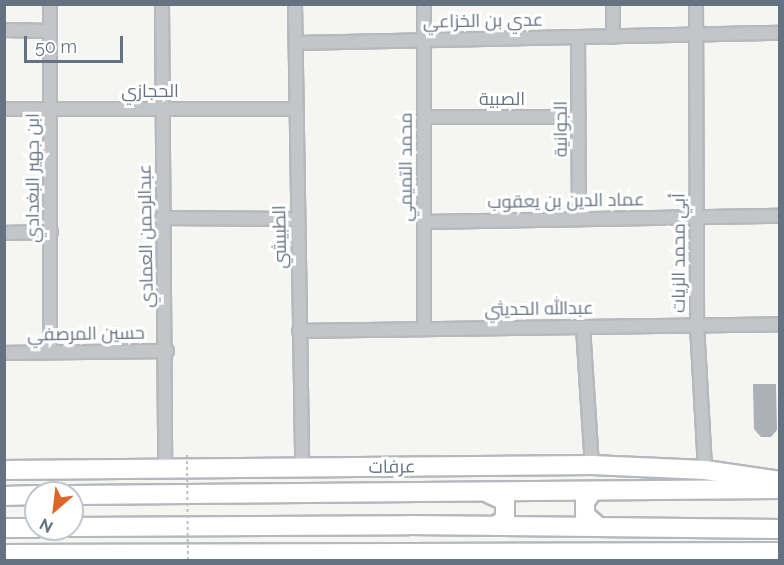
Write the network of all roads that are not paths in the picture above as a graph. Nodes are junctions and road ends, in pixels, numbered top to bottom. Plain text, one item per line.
1 (50, 4) edge
2 (162, 4) edge
3 (295, 4) edge
4 (424, 4) edge
5 (613, 4) edge
6 (696, 4) edge
7 (4, 30) edge
8 (50, 31) junction
9 (780, 33) edge
10 (696, 35) junction
11 (578, 38) junction
12 (613, 38) junction
13 (424, 40) junction
14 (296, 43) junction
15 (4, 108) edge
16 (162, 109) junction
17 (296, 109) junction
18 (51, 110) junction
19 (424, 117) junction
20 (579, 117) junction
21 (780, 216) edge
22 (697, 217) junction
23 (162, 218) junction
24 (298, 219) junction
25 (579, 219) junction
26 (424, 222) junction
27 (51, 232) junction
28 (4, 233) edge
29 (780, 324) edge
30 (697, 326) junction
31 (583, 327) junction
32 (424, 329) junction
33 (299, 331) junction
34 (167, 351) junction
35 (50, 352) junction
36 (4, 353) edge
37 (592, 465) junction
38 (165, 467) junction
39 (302, 468) junction
40 (4, 470) edge
41 (705, 470) junction
42 (780, 481) edge
43 (780, 489) edge
44 (592, 492) junction
45 (488, 493) junction
46 (24, 495) edge
47 (84, 495) edge
48 (4, 496) edge
49 (495, 526) junction
50 (84, 527) edge
51 (599, 527) junction
52 (4, 528) edge
53 (24, 528) edge
54 (701, 528) junction
55 (780, 529) edge
56 (780, 552) edge
57 (6, 553) edge
58 (529, 556) edge
59 (680, 556) edge
60 (123, 557) edge
61 (228, 557) edge

1 - 8 street, ابن جهير البغدادي
2 - 16 street, عبدالرحمن العمادي
3 - 14 street, الطبيشي
4 - 13 street, محمد التميمي
5 - 12 street
6 - 10 street, أبي محمد الزيات
7 - 8 street
8 - 18 street, ابن جهير البغدادي
9 - 10 street, عدي بن الخزاعي
10 - 12 street, عدي بن الخزاعي
10 - 22 street, أبي محمد الزيات
11 - 12 street, عدي بن الخزاعي
11 - 13 street, عدي بن الخزاعي
11 - 20 street, الجوانية
13 - 14 street, عدي بن الخزاعي
13 - 19 street, محمد التميمي
14 - 17 street, الطبيشي
15 - 18 street, الحجازي
16 - 17 street, الحجازي
16 - 18 street, الحجازي
16 - 23 street, عبدالرحمن العمادي
17 - 24 street, الطبيشي
18 - 27 street, ابن جهير البغدادي
19 - 20 street, الصبية
19 - 26 street, محمد التميمي
20 - 25 street, الجوانية
21 - 22 street, عماد الدين بن يعقوب
22 - 25 street, عماد الدين بن يعقوب
22 - 30 street, أبي محمد الزيات
23 - 24 street
23 - 34 street, عبدالرحمن العمادي
24 - 33 street, الطبيشي
25 - 26 street, عماد الدين بن يعقوب
26 - 32 street, محمد التميمي
27 - 28 street
27 - 35 street, ابن جهير البغدادي
29 - 30 street, عبدالله الحديثي
30 - 31 street, عبدالله الحديثي
30 - 41 street, أبي محمد الزيات
31 - 32 street, عبدالله الحديثي
31 - 37 street
32 - 33 street, عبدالله الحديثي
33 - 39 street, الطبيشي
34 - 35 street, حسين المرصفي
34 - 38 street, عبدالرحمن العمادي
35 - 36 street, حسين المرصفي
37 - 39 street, عرفات
37 - 41 street, عرفات
38 - 39 street, عرفات
38 - 40 street, عرفات
41 - 42 street, عرفات
43 - 44 street, عرفات
44 - 45 street, عرفات
44 - 51 street
45 - 47 street, عرفات
45 - 49 street
46 - 48 street
49 - 50 street
49 - 51 street
51 - 54 street
52 - 53 street
54 - 55 street
54 - 58 street
56 - 59 street
57 - 60 street
58 - 59 street
58 - 61 street
60 - 61 street

